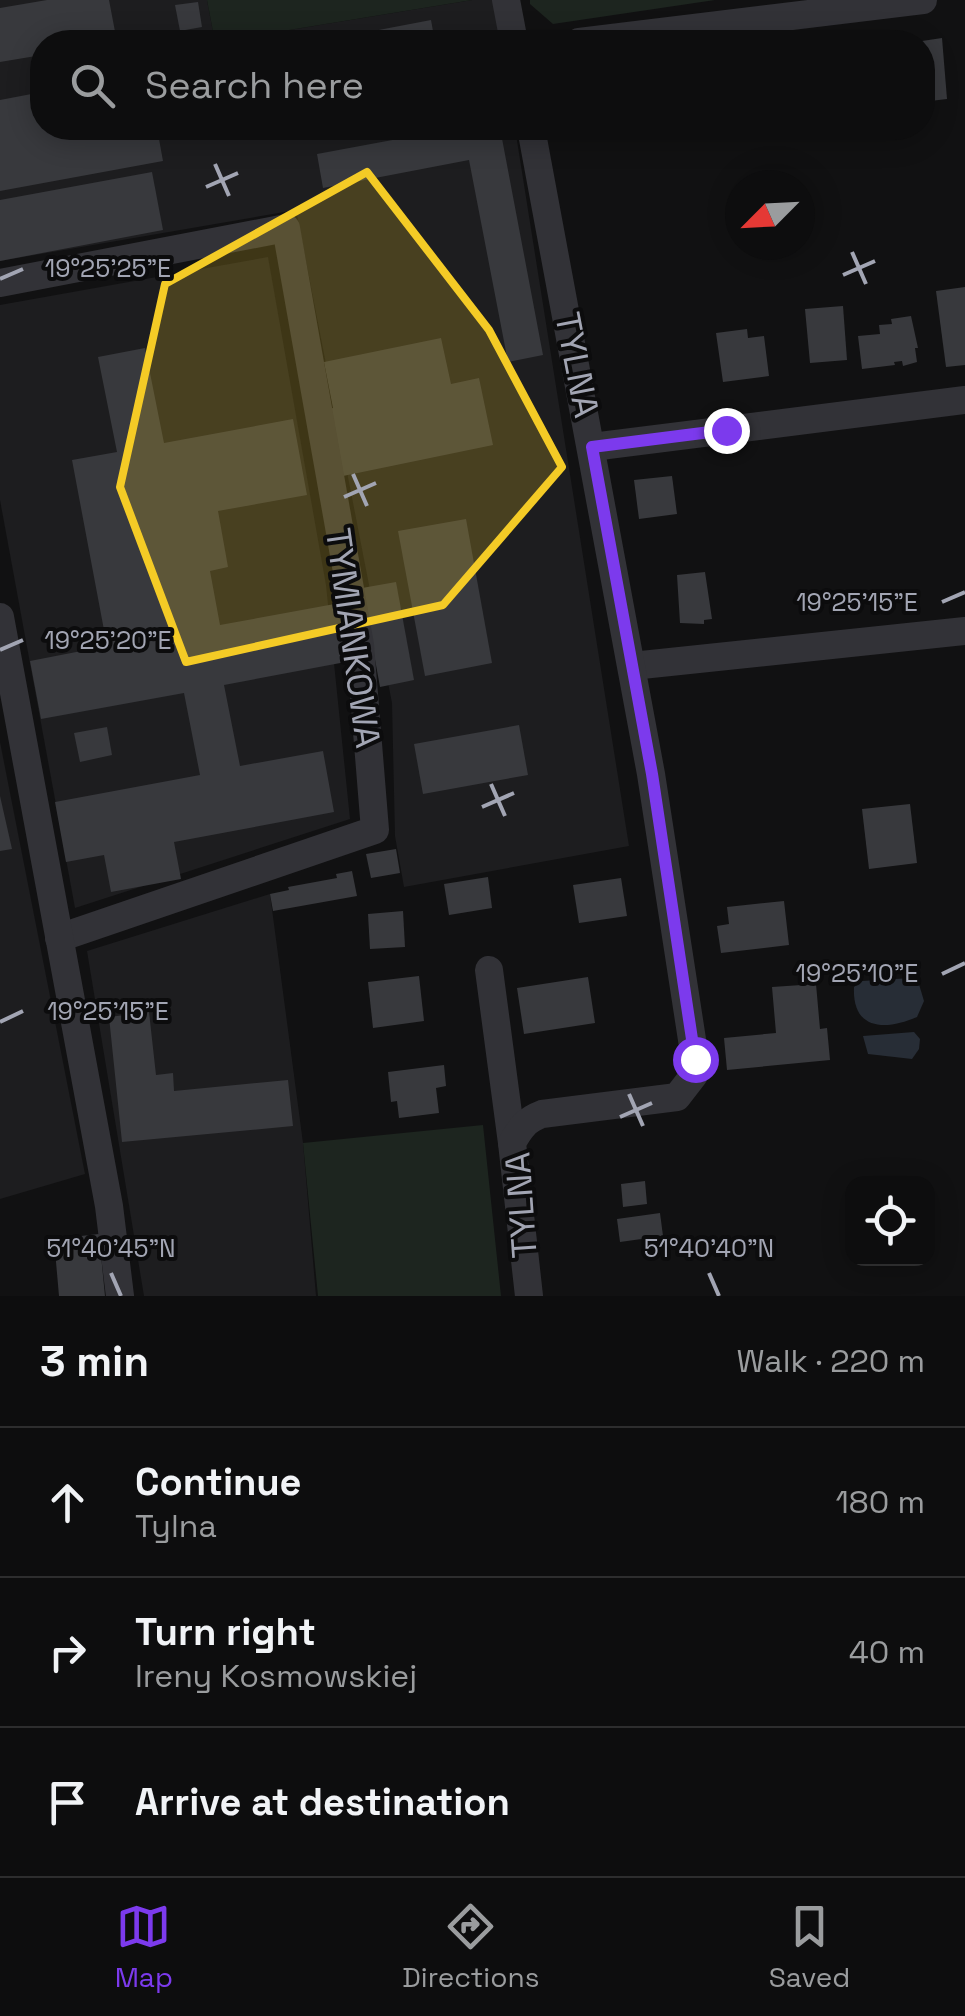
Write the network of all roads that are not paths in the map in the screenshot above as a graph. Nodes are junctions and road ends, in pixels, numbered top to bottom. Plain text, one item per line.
1 (506, 0) edge
2 (923, 0) edge
3 (512, 30) edge
4 (677, 30) edge
5 (533, 140) edge
6 (0, 283) edge
7 (965, 400) edge
8 (592, 447) junction
9 (0, 616) edge
10 (965, 632) edge
11 (632, 666) junction
12 (59, 938) junction
13 (489, 970) dead end
14 (512, 1142) junction
15 (120, 1296) edge
16 (528, 1296) edge

1 - 3 street
2 - 4 street
5 - 8 street, TYLNA
6 - 12 street, TYMIANKOWA
7 - 8 street
8 - 11 street, TYLNA
9 - 12 street
10 - 11 street
11 - 14 street, TYLNA
12 - 15 street
13 - 14 street
14 - 16 street, TYLNA

